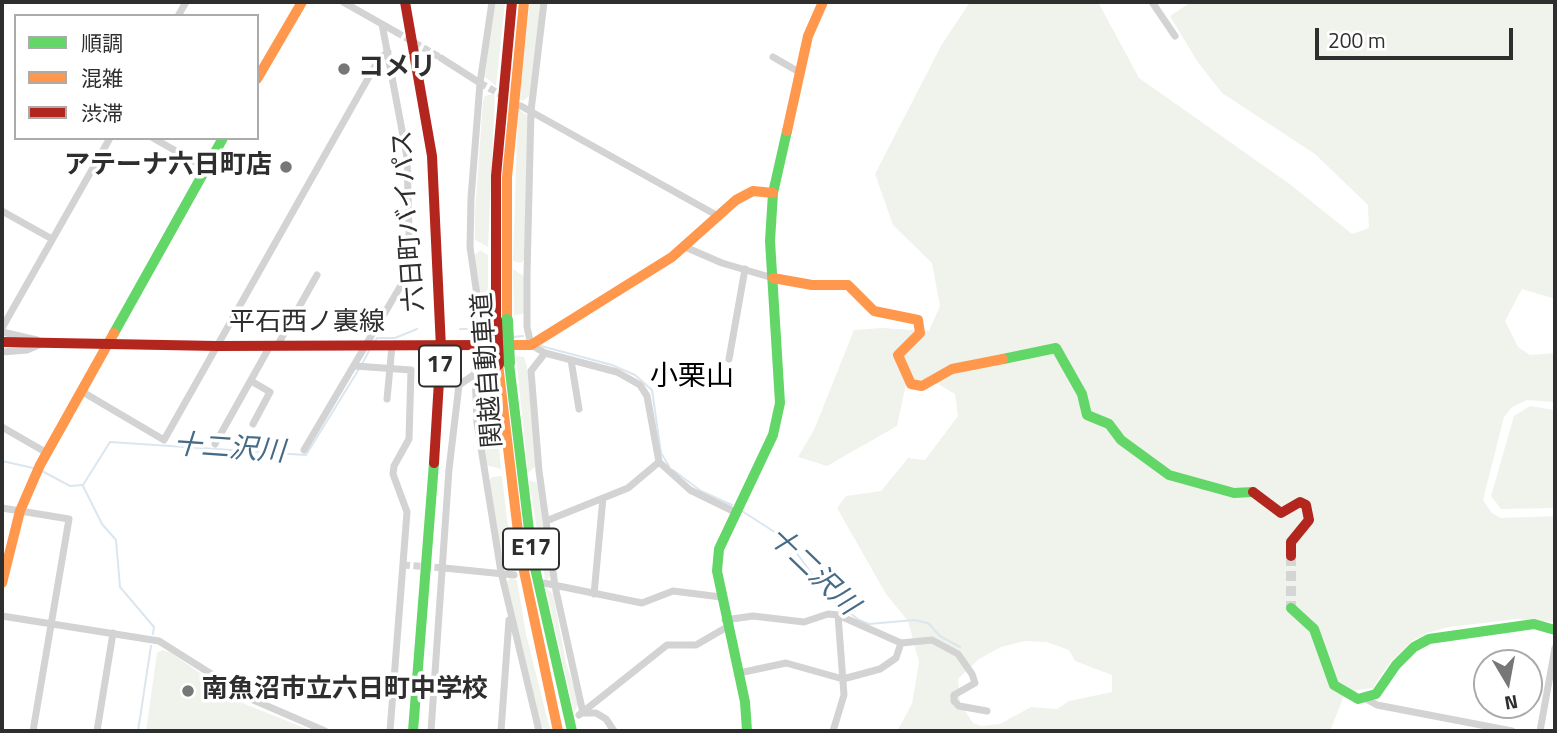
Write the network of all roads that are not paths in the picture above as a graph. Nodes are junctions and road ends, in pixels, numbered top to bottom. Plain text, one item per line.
1 (302, 2) edge
2 (343, 2) edge
3 (405, 2) edge
4 (492, 2) edge
5 (512, 2) edge
6 (524, 2) edge
7 (544, 2) edge
8 (823, 2) edge
9 (1152, 2) edge
10 (382, 23) junction
11 (396, 32) tunnel mouth
12 (1175, 36) dead end
13 (388, 52) junction
14 (773, 57) dead end
15 (440, 58) tunnel mouth
16 (799, 72) junction
17 (259, 76) edge
18 (480, 83) junction
19 (521, 106) dead end
20 (531, 111) junction
21 (109, 140) edge
22 (157, 140) edge
23 (222, 140) edge
24 (206, 168) junction
25 (773, 193) junction
26 (2, 211) edge
27 (718, 216) junction
28 (52, 239) junction
29 (685, 247) junction
30 (745, 269) junction
31 (317, 275) dead end
32 (774, 278) junction
33 (502, 320) junction
34 (2, 330) edge
35 (44, 343) junction
36 (109, 344) junction
37 (365, 345) junction
38 (531, 345) junction
39 (217, 346) junction
40 (274, 346) junction
41 (392, 346) junction
42 (474, 347) junction
43 (441, 348) junction
44 (3, 350) edge
45 (545, 353) junction
46 (729, 359) dead end
47 (570, 360) junction
48 (504, 363) junction
49 (355, 366) junction
50 (390, 368) junction
51 (475, 374) junction
52 (251, 380) junction
53 (81, 391) junction
54 (387, 399) dead end
55 (579, 409) dead end
56 (253, 424) dead end
57 (2, 427) edge
58 (215, 444) dead end
59 (304, 450) dead end
60 (47, 453) junction
61 (659, 462) junction
62 (603, 498) junction
63 (2, 508) edge
64 (20, 511) junction
65 (735, 512) junction
66 (546, 521) junction
67 (1291, 556) tunnel mouth
68 (444, 568) junction
69 (501, 572) junction
70 (514, 575) dead end
71 (2, 583) edge
72 (544, 583) dead end
73 (555, 586) junction
74 (594, 594) junction
75 (721, 597) junction
76 (1291, 608) tunnel mouth
77 (510, 614) junction
78 (838, 615) junction
79 (2, 616) edge
80 (50, 623) junction
81 (726, 624) junction
82 (1555, 630) edge
83 (113, 633) junction
84 (901, 643) junction
85 (1555, 648) edge
86 (738, 673) junction
87 (843, 679) junction
88 (1366, 699) junction
89 (987, 711) dead end
90 (581, 714) junction
91 (750, 730) edge
92 (33, 731) edge
93 (97, 731) edge
94 (325, 731) edge
95 (390, 731) edge
96 (413, 731) edge
97 (431, 731) edge
98 (501, 731) edge
99 (539, 731) edge
100 (558, 731) edge
101 (572, 731) edge
102 (614, 731) edge
103 (833, 731) edge
104 (1512, 731) edge
105 (1540, 731) edge

1 - 17 main road
2 - 10 street
3 - 43 main road, 六日町バイパス / 17
4 - 18 street
5 - 33 main road, 関越自動車道 / E17
6 - 33 main road, 関越自動車道 / E17
7 - 20 street
8 - 16 main road
9 - 12 street
10 - 11 street
10 - 13 street
13 - 37 street
13 - 39 street
14 - 16 street
15 - 18 street
16 - 25 main road
18 - 42 street
19 - 20 street
20 - 27 street
20 - 38 street
21 - 28 street
22 - 24 street
23 - 24 main road
24 - 36 main road
25 - 27 main road
25 - 32 main road
26 - 28 street
27 - 29 main road
28 - 34 street
29 - 30 street
29 - 38 main road
30 - 32 street
30 - 46 street
31 - 40 street
32 - 65 main road
32 - 67 main road
33 - 48 main road, 関越自動車道 / E17, bridge
34 - 35 street
35 - 36 main road, 平石西ノ裏線
35 - 44 main road, 平石西ノ裏線
36 - 39 main road, 平石西ノ裏線
36 - 53 main road
37 - 40 main road, 平石西ノ裏線
37 - 41 main road, 平石西ノ裏線
37 - 49 street
38 - 42 main road, 平石西ノ裏線
38 - 45 street
39 - 40 main road, 平石西ノ裏線
39 - 53 street
40 - 52 street
41 - 43 main road, 平石西ノ裏線
41 - 50 street
42 - 43 main road, 平石西ノ裏線
42 - 51 street
43 - 96 main road, 六日町バイパス / 17
45 - 47 street
45 - 66 street
47 - 55 street
47 - 61 street
48 - 100 main road, 関越自動車道 / E17
48 - 101 main road, 関越自動車道 / E17
49 - 50 street
49 - 59 street
50 - 54 street
50 - 95 street
51 - 68 street
51 - 69 street
52 - 56 street
52 - 58 street
53 - 60 main road
57 - 60 street
60 - 64 main road
61 - 62 street
61 - 65 street
62 - 66 street
62 - 74 street
63 - 64 street
64 - 71 main road
64 - 80 street
65 - 75 main road
66 - 73 street
68 - 69 street
68 - 97 street
69 - 70 street
69 - 77 street
72 - 73 street
73 - 74 street
73 - 90 street
74 - 75 street
75 - 81 main road
76 - 88 main road
77 - 98 street
77 - 99 street
78 - 81 street
78 - 84 street
78 - 87 street
79 - 80 street
80 - 83 street
80 - 92 street
81 - 86 main road
81 - 90 street
82 - 88 main road
83 - 93 street
83 - 94 street
84 - 87 street
84 - 89 street
85 - 105 street
86 - 87 street
86 - 91 main road
87 - 103 street
88 - 104 street
90 - 102 street

